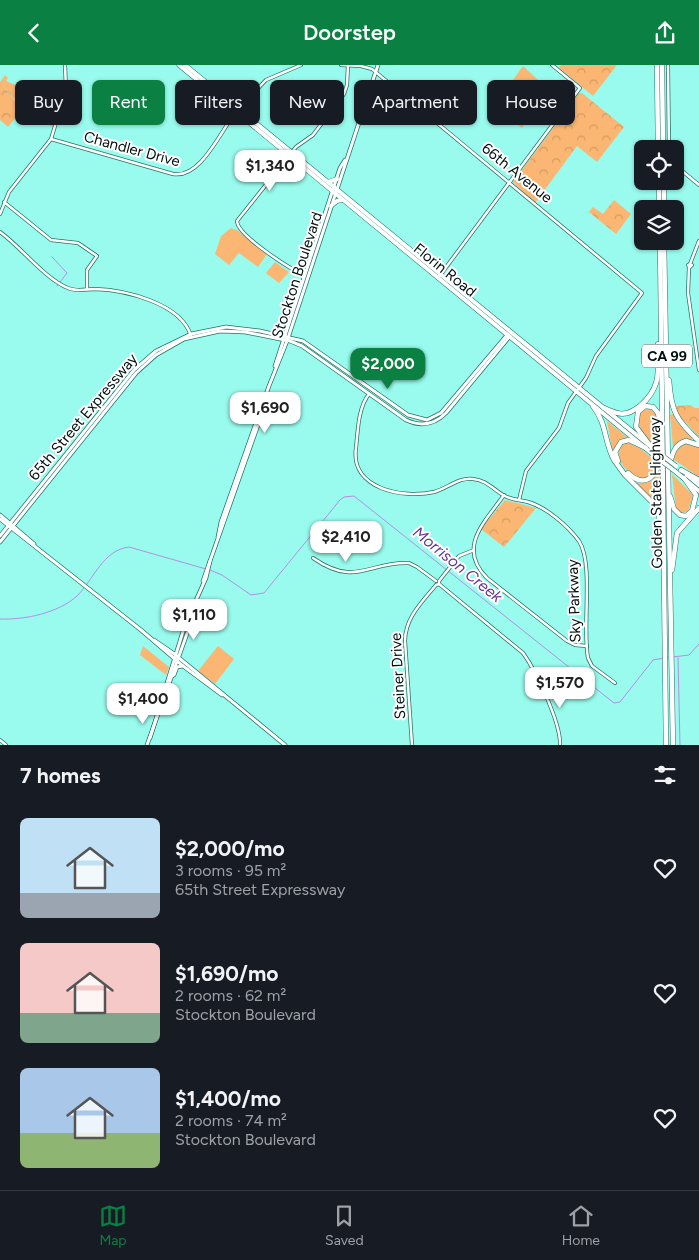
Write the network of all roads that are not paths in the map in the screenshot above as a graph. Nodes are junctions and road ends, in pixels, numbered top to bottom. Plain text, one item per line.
1 (65, 65) edge
2 (178, 65) edge
3 (185, 65) edge
4 (301, 65) edge
5 (341, 65) edge
6 (348, 65) edge
7 (378, 65) edge
8 (552, 65) edge
9 (657, 65) edge
10 (662, 65) edge
11 (668, 65) edge
12 (376, 72) junction
13 (198, 80) edge
14 (203, 80) edge
15 (260, 86) edge
16 (227, 125) edge
17 (256, 125) edge
18 (52, 139) junction
19 (658, 140) edge
20 (663, 140) edge
21 (669, 140) edge
22 (290, 153) junction
23 (346, 159) junction
24 (684, 172) edge
25 (337, 179) junction
26 (328, 182) junction
27 (510, 182) junction
28 (699, 185) edge
29 (335, 191) junction
30 (342, 200) junction
31 (4, 202) junction
32 (332, 206) junction
33 (0, 214) edge
34 (0, 232) edge
35 (699, 241) edge
36 (660, 250) edge
37 (664, 250) edge
38 (306, 276) junction
39 (439, 277) junction
40 (87, 289) junction
41 (661, 321) junction
42 (226, 327) junction
43 (237, 331) junction
44 (260, 331) junction
45 (213, 332) junction
46 (191, 335) junction
47 (509, 335) junction
48 (286, 338) junction
49 (489, 355) junction
50 (666, 357) junction
51 (328, 361) junction
52 (482, 364) junction
53 (484, 369) junction
54 (699, 370) edge
55 (476, 378) junction
56 (463, 390) junction
57 (577, 390) junction
58 (371, 392) junction
59 (593, 406) junction
60 (604, 409) junction
61 (258, 418) junction
62 (663, 437) junction
63 (699, 443) edge
64 (647, 446) junction
65 (248, 447) junction
66 (663, 451) junction
67 (245, 464) junction
68 (667, 471) junction
69 (678, 471) junction
70 (684, 479) junction
71 (699, 480) edge
72 (699, 485) edge
73 (668, 490) junction
74 (699, 491) edge
75 (233, 495) junction
76 (504, 495) junction
77 (520, 500) junction
78 (699, 508) edge
79 (0, 515) edge
80 (0, 519) edge
81 (11, 525) junction
82 (0, 536) edge
83 (0, 542) edge
84 (474, 550) junction
85 (313, 558) dead end
86 (664, 568) junction
87 (438, 583) junction
88 (670, 599) junction
89 (191, 615) junction
90 (181, 638) junction
91 (154, 640) junction
92 (586, 646) junction
93 (170, 650) junction
94 (176, 658) junction
95 (183, 666) junction
96 (172, 676) junction
97 (615, 683) dead end
98 (222, 695) junction
99 (150, 737) junction
100 (0, 740) edge
101 (6, 745) edge
102 (147, 745) edge
103 (285, 745) edge
104 (412, 745) edge
105 (560, 745) edge
106 (666, 745) edge
107 (673, 745) edge

1 - 18 street
2 - 13 main road, Florin Road
3 - 14 main road, Florin Road
4 - 15 street, Chandler Drive
5 - 6 street
6 - 12 street
6 - 22 street
7 - 12 main road, Stockton Boulevard
8 - 27 street
9 - 19 highway
10 - 20 highway
11 - 21 street
12 - 23 main road, Stockton Boulevard
12 - 27 street, 66th Avenue
16 - 18 street, Chandler Drive
17 - 22 main road, Florin Road
18 - 31 street
22 - 26 main road, Florin Road
22 - 29 main road, Florin Road
22 - 38 street
23 - 25 main road, Stockton Boulevard
23 - 29 main road, Stockton Boulevard
24 - 28 street
25 - 26 main road
25 - 29 main road, Stockton Boulevard
26 - 29 main road, Florin Road
27 - 39 street
27 - 57 street, 66th Avenue
29 - 30 main road, Florin Road
29 - 32 main road, Stockton Boulevard
29 - 38 main road, Stockton Boulevard
29 - 39 main road, Florin Road
30 - 32 main road
30 - 39 main road, Florin Road
31 - 33 street
31 - 40 street
32 - 38 main road, Stockton Boulevard
34 - 40 street
35 - 54 street
36 - 41 highway, Golden State Highway / CA 99
37 - 50 highway, Golden State Highway / CA 99
38 - 48 main road, Stockton Boulevard
39 - 47 main road, Florin Road
40 - 46 street
41 - 60 highway
41 - 62 highway, Golden State Highway / CA 99
42 - 44 main road, 65th Street Expressway
42 - 45 main road
42 - 46 main road, 65th Street Expressway
43 - 44 main road
43 - 45 main road, 65th Street Expressway
43 - 48 main road, 65th Street Expressway
44 - 48 main road, 65th Street Expressway
45 - 46 main road, 65th Street Expressway
46 - 81 main road, 65th Street Expressway
47 - 49 main road
47 - 53 main road, 65th Street Expressway
47 - 57 main road, Florin Road
48 - 51 main road, 65th Street Expressway
48 - 51 main road, 65th Street Expressway
48 - 61 main road, Stockton Boulevard
49 - 52 main road
49 - 53 main road
50 - 63 highway
50 - 68 highway, Golden State Highway / CA 99
51 - 58 main road, 65th Street Expressway
51 - 58 main road, 65th Street Expressway
52 - 55 main road
52 - 56 main road
53 - 55 main road, 65th Street Expressway
55 - 56 main road, 65th Street Expressway
56 - 58 main road, 65th Street Expressway
56 - 58 main road, 65th Street Expressway
57 - 59 main road, Florin Road
57 - 60 main road, Florin Road
57 - 77 street
58 - 76 street, Sky Parkway
59 - 64 main road, Florin Road
59 - 86 highway
60 - 64 main road, Florin Road
61 - 65 main road, Stockton Boulevard
61 - 67 main road, Stockton Boulevard
62 - 64 highway
62 - 66 highway, Golden State Highway / CA 99
63 - 68 highway
64 - 66 highway
64 - 69 main road, Florin Road, bridge
64 - 69 main road, Florin Road, bridge
65 - 67 main road
65 - 75 main road, Stockton Boulevard
66 - 86 highway, Golden State Highway / CA 99
67 - 75 main road, Stockton Boulevard
68 - 73 highway, Golden State Highway / CA 99
69 - 70 main road, Florin Road
69 - 71 highway
69 - 72 main road, Florin Road
70 - 73 highway
70 - 74 main road, Florin Road
73 - 88 highway, Golden State Highway / CA 99
75 - 89 main road, Stockton Boulevard
76 - 77 street, Sky Parkway
76 - 84 street
77 - 92 street, Sky Parkway
78 - 88 highway
79 - 81 main road
80 - 81 main road
81 - 82 main road, 65th Street Expressway
81 - 83 main road, 65th Street Expressway
81 - 91 main road
84 - 87 street, Steiner Drive
84 - 92 street
85 - 87 street
86 - 106 highway, Golden State Highway / CA 99
87 - 104 street, Steiner Drive
87 - 105 street
88 - 107 highway, Golden State Highway / CA 99
89 - 90 main road, Stockton Boulevard
89 - 94 main road, Stockton Boulevard
90 - 93 main road
90 - 94 main road, Stockton Boulevard
91 - 93 main road
91 - 94 main road
92 - 97 street, Sky Parkway
93 - 94 main road
94 - 95 main road
94 - 96 main road, Stockton Boulevard
94 - 98 main road
94 - 99 main road, Stockton Boulevard
95 - 96 main road
95 - 98 main road
96 - 99 main road, Stockton Boulevard
98 - 103 main road
99 - 102 main road, Stockton Boulevard
100 - 101 street

